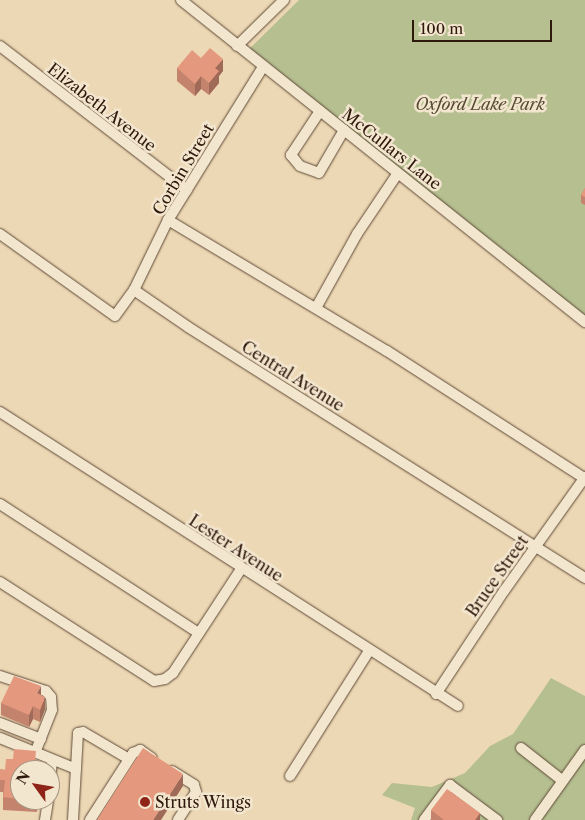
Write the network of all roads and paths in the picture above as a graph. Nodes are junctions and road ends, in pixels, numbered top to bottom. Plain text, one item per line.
1 (180, 0) edge
2 (284, 0) edge
3 (0, 46) edge
4 (237, 46) junction
5 (263, 66) junction
6 (320, 111) junction
7 (344, 130) junction
8 (398, 173) junction
9 (187, 190) junction
10 (168, 220) junction
11 (0, 234) edge
12 (134, 290) junction
13 (316, 308) junction
14 (585, 322) edge
15 (0, 412) edge
16 (584, 477) edge
17 (0, 504) edge
18 (536, 546) junction
19 (241, 568) junction
20 (585, 578) edge
21 (0, 582) edge
22 (199, 633) junction
23 (369, 651) junction
24 (0, 676) edge
25 (436, 694) junction
26 (458, 706) dead end
27 (0, 723) edge
28 (0, 738) edge
29 (41, 739) junction
30 (521, 748) dead end
31 (585, 750) edge
32 (35, 753) junction
33 (129, 759) junction
34 (52, 760) edge
35 (60, 763) edge
36 (76, 769) junction
37 (290, 776) dead end
38 (562, 781) junction
39 (538, 819) edge
40 (73, 820) edge
41 (90, 820) edge
42 (178, 820) edge
43 (424, 820) edge
44 (497, 820) edge

1 - 4 street, McCullars Lane
2 - 4 street
3 - 9 street, Elizabeth Avenue
4 - 5 street, McCullars Lane
5 - 6 street, McCullars Lane
5 - 9 street, Corbin Street
6 - 7 street, McCullars Lane
6 - 7 street
7 - 8 street, McCullars Lane
8 - 13 street
8 - 14 street, McCullars Lane
9 - 10 street, Corbin Street
10 - 12 street, Corbin Street
10 - 13 street
11 - 12 street
12 - 18 street, Central Avenue
13 - 16 street
15 - 19 street, Lester Avenue
16 - 18 street, Bruce Street
17 - 22 street
18 - 20 street, Central Avenue
18 - 25 street, Bruce Street
19 - 22 street
19 - 23 street, Lester Avenue
21 - 22 street
23 - 25 street, Lester Avenue
23 - 37 street
24 - 29 street
25 - 26 street, Lester Avenue
27 - 29 street
28 - 32 street
29 - 32 street
30 - 38 street
31 - 38 street
32 - 34 street
33 - 36 street
33 - 41 street
33 - 42 street
35 - 36 street
36 - 40 street
38 - 39 street
43 - 44 street

